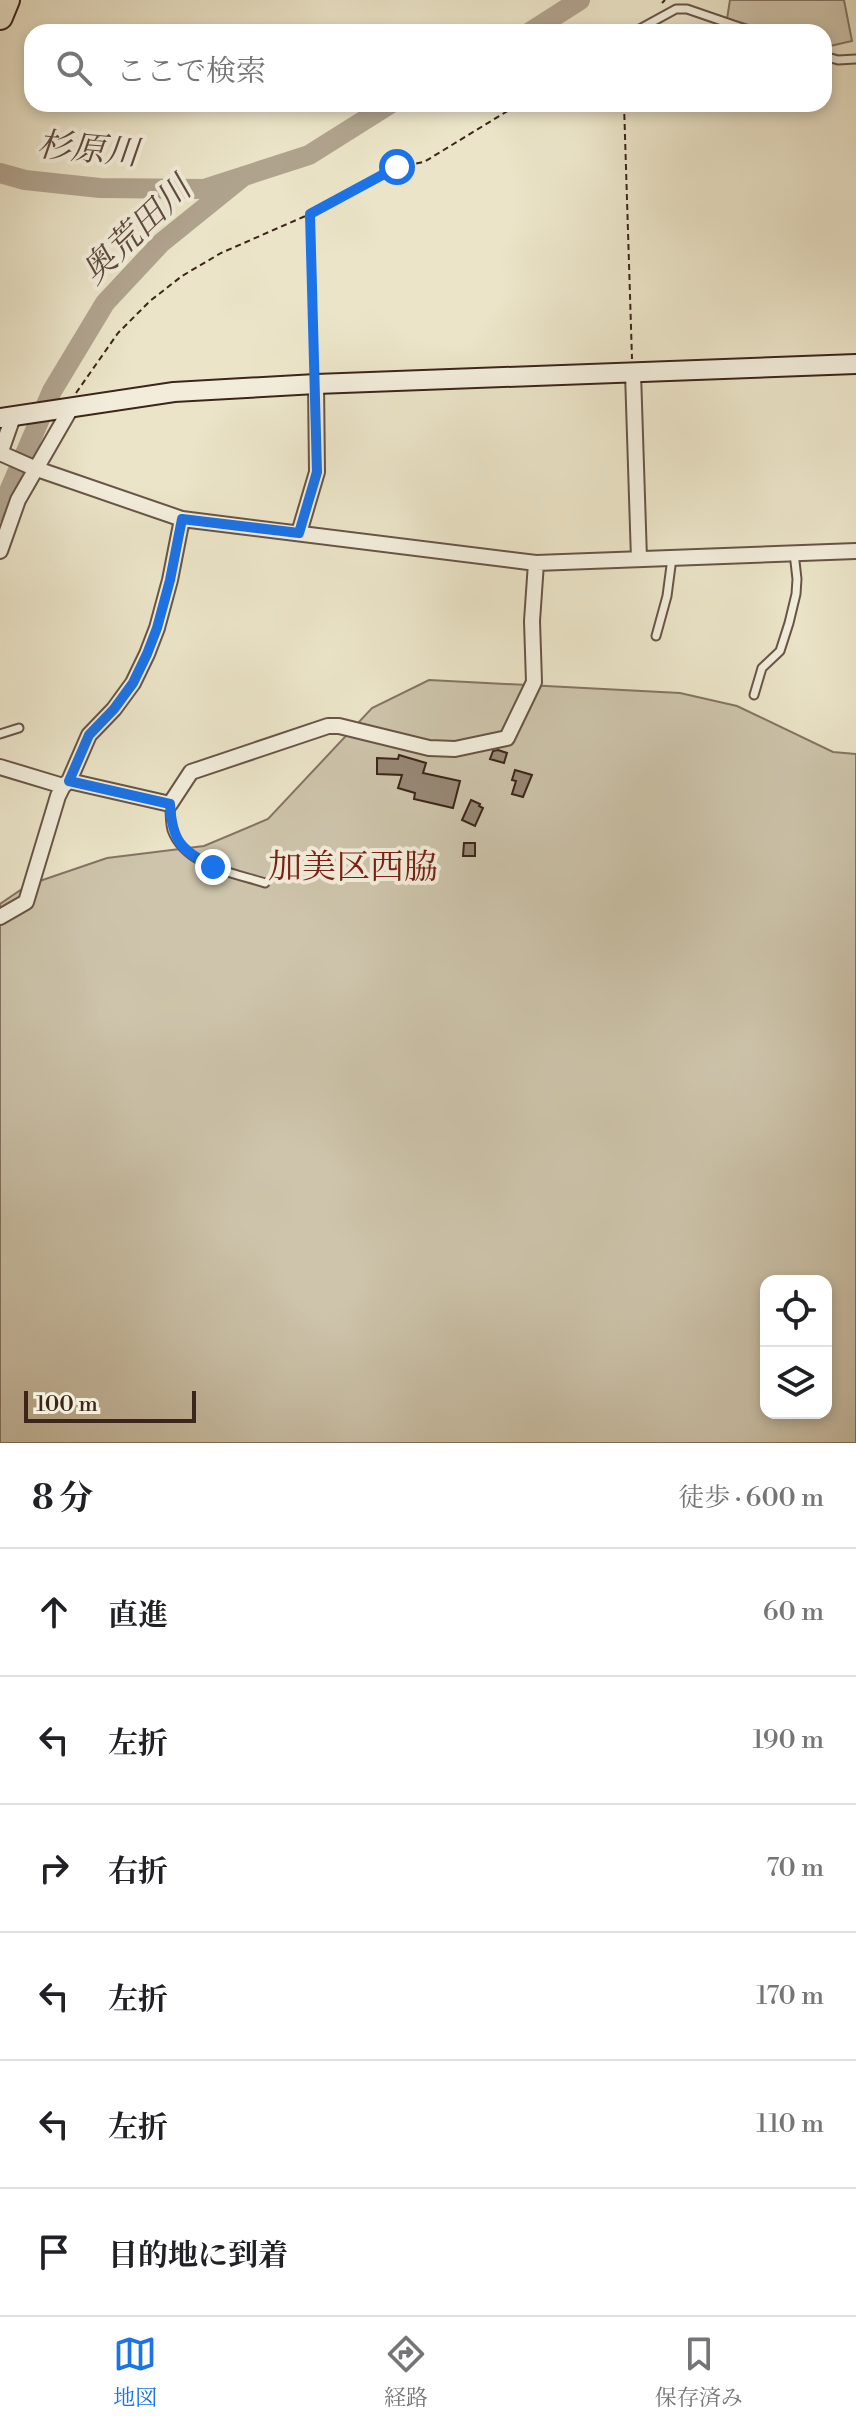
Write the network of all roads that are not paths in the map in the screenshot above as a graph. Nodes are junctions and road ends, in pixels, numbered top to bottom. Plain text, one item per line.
1 (7, 0) edge
2 (0, 17) edge
3 (649, 24) edge
4 (731, 24) edge
5 (832, 58) edge
6 (856, 59) edge
7 (856, 364) edge
8 (633, 373) junction
9 (316, 384) junction
10 (67, 408) junction
11 (10, 417) edge
12 (2, 454) edge
13 (32, 467) junction
14 (182, 519) junction
15 (299, 533) junction
16 (0, 551) edge
17 (856, 551) edge
18 (794, 553) junction
19 (672, 558) junction
20 (639, 559) junction
21 (536, 563) junction
22 (656, 636) dead end
23 (754, 695) dead end
24 (19, 728) dead end
25 (0, 734) edge
26 (0, 767) edge
27 (66, 783) junction
28 (170, 804) junction
29 (265, 883) dead end
30 (0, 917) edge

1 - 2 highway
3 - 4 lane
5 - 6 lane
7 - 8 street
8 - 9 street
8 - 20 street
9 - 10 street
9 - 15 street
10 - 11 street
10 - 13 street
11 - 12 street
12 - 13 street
13 - 14 street
13 - 16 street
14 - 15 street
14 - 27 street
15 - 21 street
17 - 18 street
18 - 19 street
18 - 23 lane
19 - 20 street
19 - 22 lane
20 - 21 street
21 - 28 street
24 - 25 lane
26 - 27 street
27 - 28 street
27 - 30 street
28 - 29 lane

